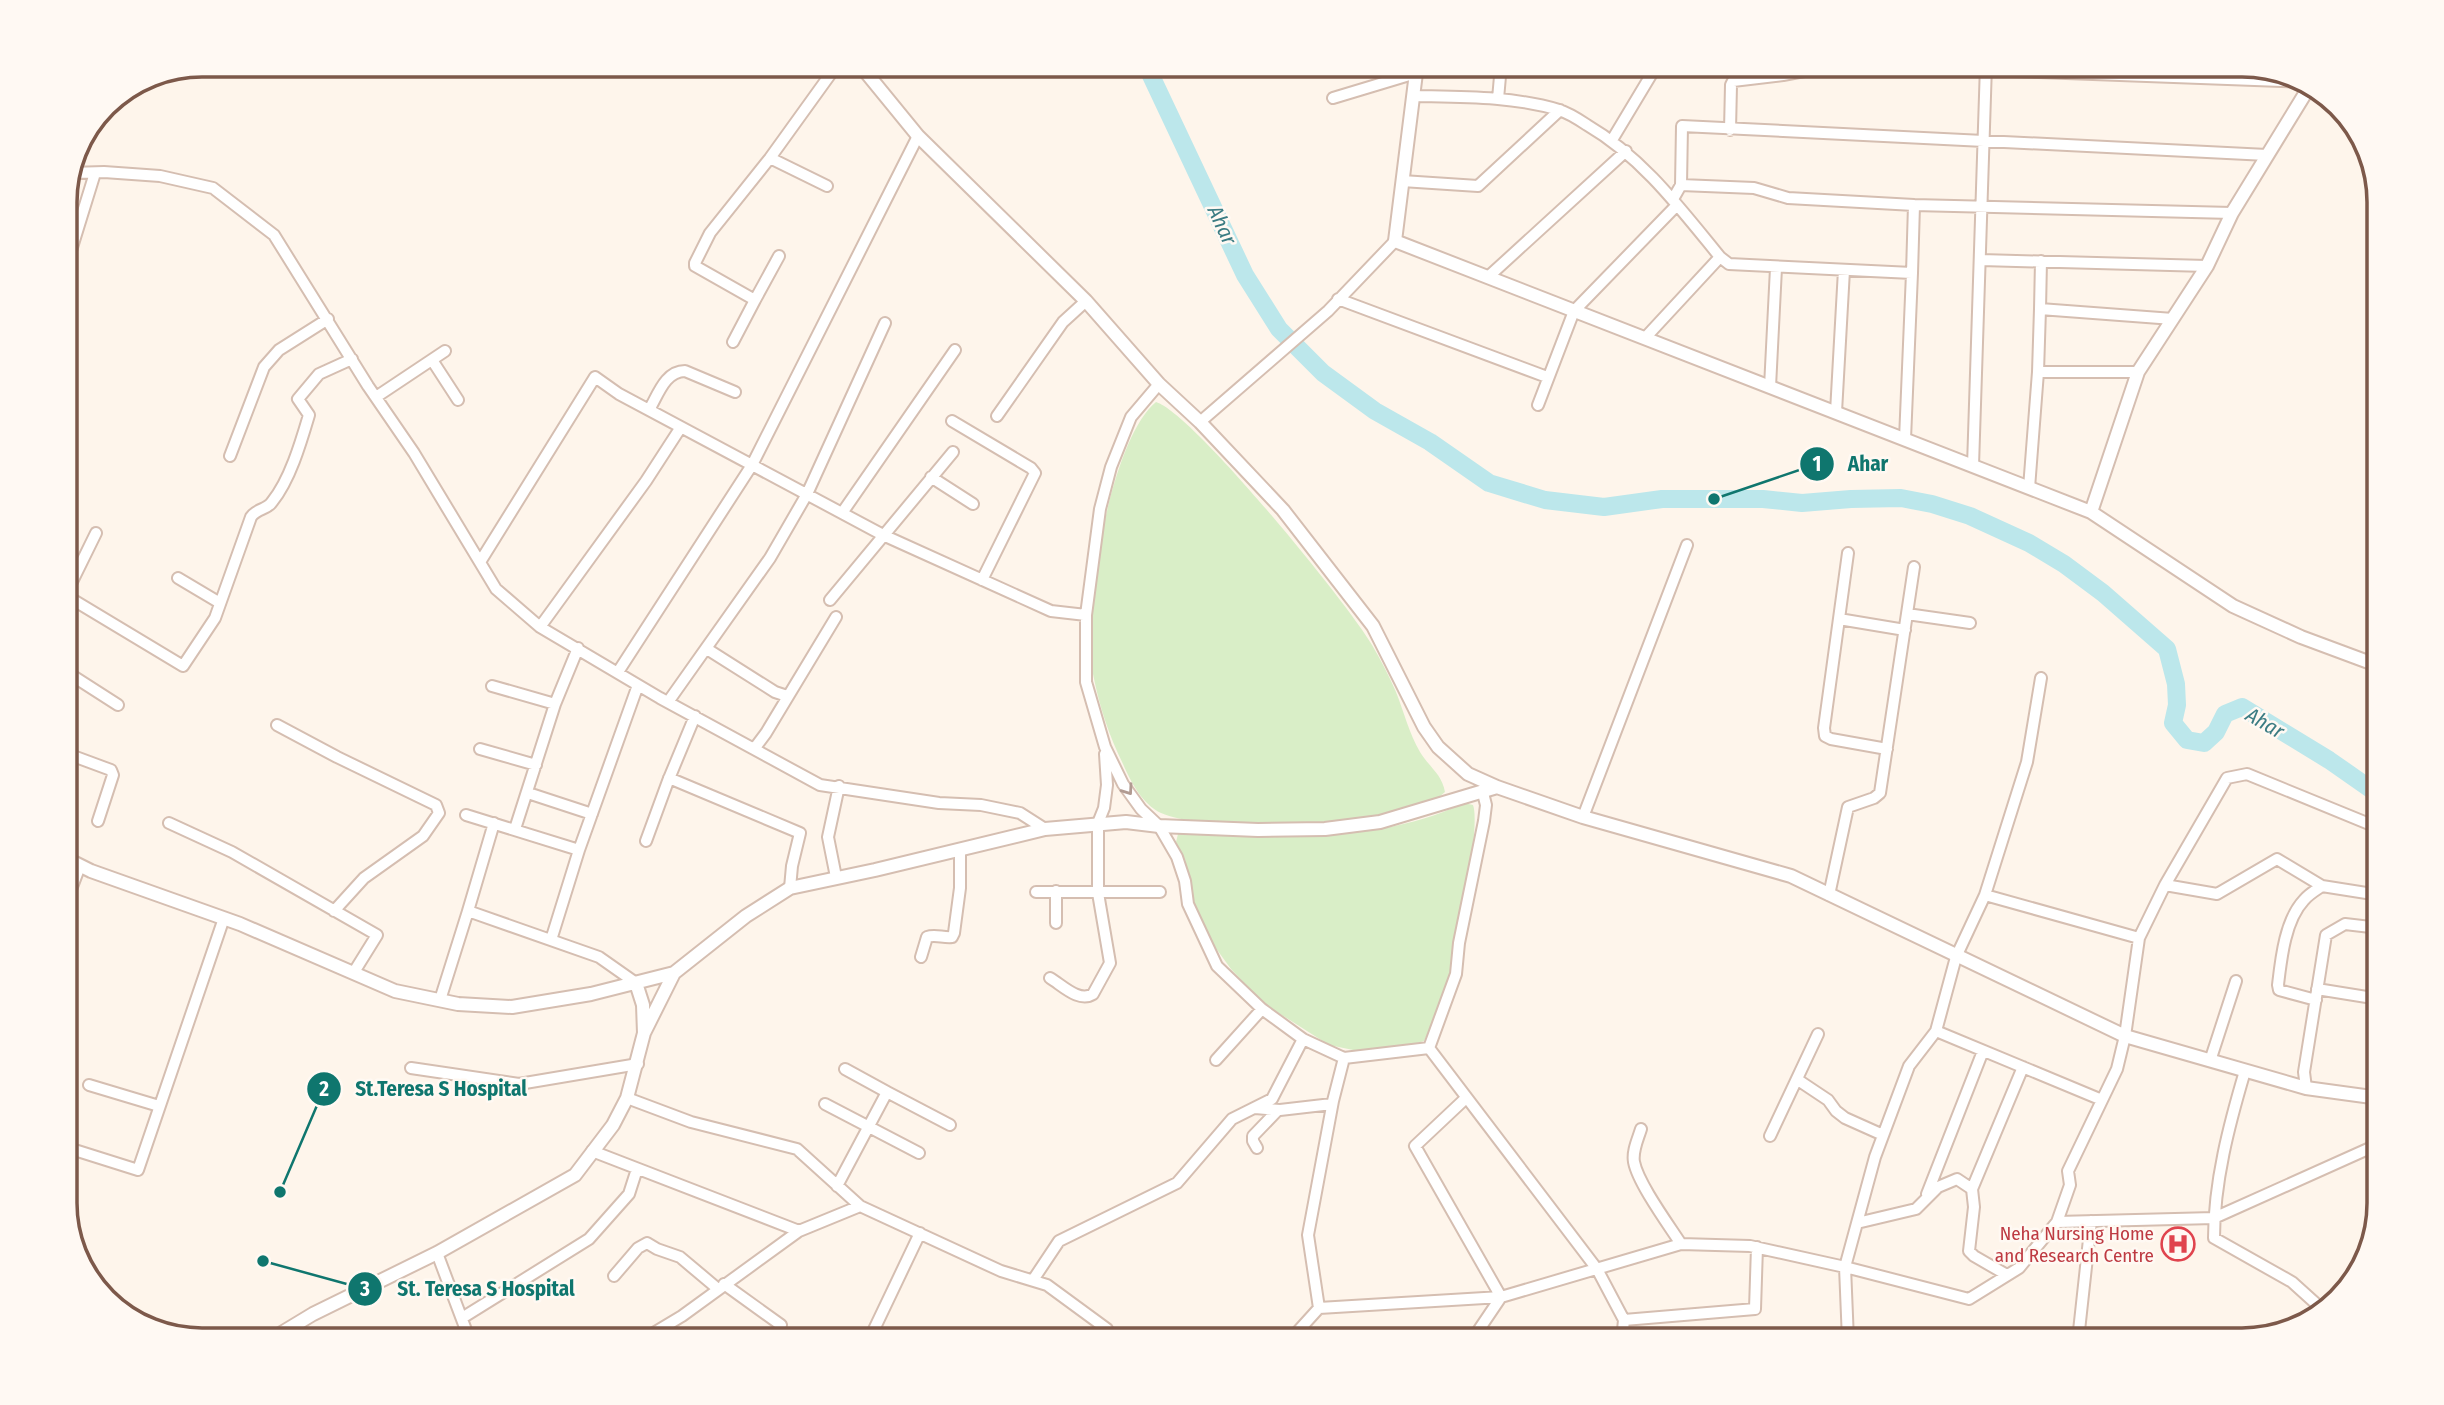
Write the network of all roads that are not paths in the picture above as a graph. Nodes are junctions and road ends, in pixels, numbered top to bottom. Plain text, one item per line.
1 (828, 77) edge
2 (870, 77) edge
3 (1393, 77) edge
4 (1415, 77) edge
5 (1500, 77) edge
6 (1650, 77) edge
7 (1766, 77) edge
8 (1985, 77) edge
9 (2188, 77) edge
10 (2275, 81) edge
11 (2303, 93) edge
12 (1414, 96) junction
13 (1334, 97) dead end
14 (1498, 99) junction
15 (1560, 110) junction
16 (1730, 130) junction
17 (918, 136) junction
18 (1612, 140) junction
19 (1982, 140) junction
20 (1626, 151) junction
21 (2267, 155) junction
22 (770, 158) junction
23 (80, 173) edge
24 (95, 173) junction
25 (1402, 181) junction
26 (1681, 185) junction
27 (827, 186) dead end
28 (1675, 202) junction
29 (1914, 205) junction
30 (1981, 206) junction
31 (2232, 213) junction
32 (77, 231) edge
33 (1395, 241) junction
34 (779, 256) dead end
35 (1720, 257) junction
36 (1981, 260) junction
37 (2041, 261) junction
38 (2207, 265) junction
39 (1776, 268) junction
40 (1844, 270) junction
41 (1912, 273) junction
42 (1488, 277) junction
43 (1338, 299) junction
44 (755, 300) junction
45 (1086, 301) junction
46 (2040, 309) junction
47 (1574, 311) junction
48 (328, 319) junction
49 (2173, 319) junction
50 (885, 323) dead end
51 (1645, 338) junction
52 (733, 342) dead end
53 (955, 350) dead end
54 (445, 351) dead end
55 (352, 359) junction
56 (432, 360) junction
57 (2038, 372) junction
58 (2138, 372) junction
59 (1547, 377) junction
60 (1159, 384) junction
61 (1770, 387) junction
62 (735, 392) dead end
63 (376, 397) junction
64 (458, 400) dead end
65 (1538, 405) dead end
66 (649, 410) junction
67 (1836, 412) junction
68 (997, 416) dead end
69 (952, 421) dead end
70 (1200, 422) junction
71 (681, 427) junction
72 (1905, 439) junction
73 (953, 452) dead end
74 (230, 456) dead end
75 (752, 465) junction
76 (1973, 466) junction
77 (931, 477) junction
78 (2029, 488) junction
79 (807, 494) junction
80 (973, 504) dead end
81 (2091, 512) junction
82 (842, 513) junction
83 (96, 533) dead end
84 (883, 535) junction
85 (1687, 545) dead end
86 (1848, 553) dead end
87 (480, 562) junction
88 (1914, 567) dead end
89 (77, 571) edge
90 (178, 578) dead end
91 (982, 580) junction
92 (830, 600) dead end
93 (77, 602) edge
94 (220, 603) junction
95 (1907, 614) junction
96 (1086, 615) junction
97 (836, 617) dead end
98 (1839, 619) junction
99 (1970, 622) dead end
100 (540, 627) junction
101 (1905, 630) junction
102 (578, 648) junction
103 (708, 649) junction
104 (2367, 662) edge
105 (618, 672) junction
106 (2041, 678) dead end
107 (77, 679) edge
108 (638, 685) junction
109 (492, 686) dead end
110 (787, 696) junction
111 (668, 702) junction
112 (555, 704) junction
113 (118, 705) dead end
114 (695, 716) junction
115 (277, 725) dead end
116 (1105, 747) junction
117 (480, 749) dead end
118 (754, 749) junction
119 (1887, 749) junction
120 (77, 757) edge
121 (536, 765) junction
122 (669, 778) junction
123 (839, 786) junction
124 (1497, 787) junction
125 (528, 793) junction
126 (1483, 793) junction
127 (592, 814) junction
128 (466, 815) dead end
129 (1583, 817) junction
130 (98, 821) dead end
131 (169, 823) dead end
132 (495, 823) junction
133 (1098, 823) junction
134 (2367, 823) edge
135 (1159, 826) junction
136 (515, 829) junction
137 (1045, 829) junction
138 (646, 841) dead end
139 (579, 850) junction
140 (960, 850) junction
141 (77, 864) edge
142 (80, 866) junction
143 (77, 874) edge
144 (836, 877) junction
145 (2165, 885) junction
146 (2322, 886) junction
147 (790, 888) junction
148 (1056, 891) junction
149 (1035, 892) dead end
150 (1160, 892) dead end
151 (1098, 893) junction
152 (2367, 893) edge
153 (1829, 895) junction
154 (1985, 895) junction
155 (334, 911) junction
156 (468, 911) junction
157 (224, 918) junction
158 (1056, 923) dead end
159 (2367, 927) edge
160 (2139, 938) junction
161 (551, 940) junction
162 (921, 957) dead end
163 (1956, 957) junction
164 (354, 972) junction
165 (674, 974) junction
166 (1050, 978) dead end
167 (2236, 981) dead end
168 (636, 983) junction
169 (2317, 995) junction
170 (2367, 998) edge
171 (440, 1000) junction
172 (1262, 1009) junction
173 (1936, 1031) junction
174 (645, 1033) junction
175 (1818, 1034) dead end
176 (2125, 1036) junction
177 (1303, 1040) junction
178 (1429, 1048) junction
179 (1983, 1051) junction
180 (1344, 1058) junction
181 (1216, 1060) dead end
182 (2210, 1061) junction
183 (638, 1063) junction
184 (2023, 1067) junction
185 (411, 1068) dead end
186 (845, 1069) dead end
187 (2245, 1071) junction
188 (1798, 1080) junction
189 (89, 1085) dead end
190 (2306, 1088) junction
191 (887, 1092) junction
192 (2367, 1096) edge
193 (627, 1098) junction
194 (1466, 1098) junction
195 (2102, 1100) junction
196 (825, 1104) dead end
197 (1332, 1104) junction
198 (159, 1106) junction
199 (1255, 1108) junction
200 (1278, 1110) junction
201 (950, 1125) dead end
202 (868, 1127) junction
203 (1641, 1129) dead end
204 (1883, 1135) junction
205 (1770, 1136) dead end
206 (1257, 1148) dead end
207 (2367, 1149) edge
208 (77, 1151) edge
209 (592, 1152) junction
210 (919, 1153) dead end
211 (637, 1169) junction
212 (837, 1186) junction
213 (1972, 1189) junction
214 (1926, 1197) junction
215 (860, 1206) junction
216 (2214, 1218) junction
217 (2091, 1221) junction
218 (2057, 1222) junction
219 (1857, 1223) junction
220 (799, 1231) junction
221 (920, 1233) junction
222 (1681, 1244) junction
223 (1757, 1247) junction
224 (437, 1253) junction
225 (1845, 1267) junction
226 (1597, 1269) junction
227 (2007, 1275) junction
228 (614, 1276) dead end
229 (1033, 1280) junction
230 (721, 1286) junction
231 (1501, 1297) junction
232 (2316, 1303) edge
233 (1319, 1308) junction
234 (462, 1318) junction
235 (1624, 1320) junction
236 (780, 1325) dead end
237 (290, 1328) edge
238 (466, 1328) edge
239 (662, 1328) edge
240 (875, 1328) edge
241 (1106, 1328) edge
242 (1301, 1328) edge
243 (1480, 1328) edge
244 (1623, 1328) edge
245 (1848, 1328) edge
246 (2079, 1328) edge

1 - 22 street
2 - 17 street
3 - 13 street
4 - 12 street
5 - 14 street
6 - 18 street
7 - 16 street
8 - 19 street
9 - 10 street
11 - 21 street
12 - 14 street
12 - 25 street
14 - 15 street
15 - 18 street
15 - 25 street
16 - 19 street
16 - 26 street
17 - 45 street
17 - 75 street
18 - 20 street
19 - 21 street
19 - 30 street
20 - 28 street
20 - 42 street
21 - 31 street
22 - 27 street
22 - 44 street
23 - 24 street
24 - 32 street
24 - 48 street
25 - 33 street
26 - 28 street
26 - 29 street
28 - 35 street
28 - 47 street
29 - 30 street
29 - 41 street
30 - 31 street
30 - 36 street
31 - 38 street
33 - 42 street
33 - 43 street
34 - 44 street
35 - 39 street
35 - 51 street
36 - 37 street
36 - 76 street
37 - 38 street
37 - 46 street
38 - 49 street
39 - 40 street
39 - 61 street
40 - 41 street
40 - 67 street
41 - 72 street
42 - 47 street
43 - 59 street
43 - 70 street
44 - 52 street
45 - 60 street
45 - 68 street
46 - 49 street
46 - 57 street
47 - 51 street
47 - 59 street
48 - 55 street
48 - 74 street
49 - 58 street
50 - 79 street
51 - 61 street
53 - 82 street
54 - 56 street
55 - 63 street
55 - 94 street
56 - 63 street
56 - 64 street
57 - 58 street
57 - 78 street
58 - 81 street
59 - 65 street
60 - 70 street
60 - 96 street
61 - 67 street
62 - 66 street
63 - 87 street
66 - 71 street
66 - 87 street
67 - 72 street
69 - 91 street
70 - 124 street
71 - 75 street
71 - 100 street
72 - 76 street
73 - 77 street
75 - 79 street
75 - 105 street
76 - 78 street
77 - 80 street
77 - 84 street
78 - 81 street
79 - 82 street
79 - 103 street
81 - 104 street
82 - 84 street
83 - 89 street
84 - 91 street
84 - 92 street
85 - 129 street
86 - 98 street
87 - 100 street
88 - 95 street
90 - 94 street
91 - 96 street
93 - 94 street
95 - 99 street
95 - 101 street
96 - 116 street
97 - 110 street
98 - 101 street
98 - 119 street
100 - 102 street
101 - 119 street
102 - 105 street
102 - 112 street
103 - 110 street
103 - 111 street
105 - 108 street
106 - 154 street
107 - 113 street
108 - 111 street
108 - 127 street
109 - 112 street
110 - 118 street
111 - 114 street
112 - 121 street
114 - 118 street
114 - 122 street
115 - 155 street
116 - 133 street
116 -> 135 street
117 - 121 street
118 - 123 street
119 - 153 street
120 - 130 street
121 - 125 street
122 - 138 street
122 - 147 street
123 - 137 street
123 - 144 street
124 - 126 street
124 - 129 street
125 - 127 street
125 - 136 street
126 - 135 street
126 - 178 street
127 - 139 street
128 - 132 street
129 - 153 street
131 - 155 street
132 - 136 street
132 - 156 street
133 - 135 street
133 - 137 street
133 - 151 street
134 - 145 street
135 - 172 street
136 - 139 street
137 - 140 street
139 - 161 street
140 - 144 street
140 - 162 street
141 - 142 street
142 - 143 street
142 - 157 street
144 - 147 street
145 - 146 street
145 - 160 street
146 - 152 street
146 - 169 street
147 - 165 street
148 - 149 street
148 - 151 street
148 - 158 street
150 - 151 street
151 - 166 street
153 - 163 street
154 - 160 street
154 - 163 street
155 - 164 street
156 - 161 street
156 - 171 street
157 - 164 street
157 - 198 street
159 - 169 street
160 - 176 street
161 - 168 street
163 - 173 street
163 - 176 street
164 - 171 street
165 - 168 street
165 - 174 street
167 - 182 street
168 - 171 street
168 - 174 street
169 - 170 street
169 - 190 street
172 - 177 street
172 - 181 street
173 - 179 street
173 - 204 street
174 - 183 street
175 - 188 street
176 - 182 street
176 - 195 street
177 - 180 street
177 - 199 street
178 - 180 street
178 - 194 street
179 - 184 street
179 - 214 street
180 - 197 street
182 - 187 street
183 - 185 street
183 - 193 street
184 - 195 street
184 - 213 street
186 - 191 street
187 - 190 street
187 - 216 street
188 - 204 street
188 - 205 street
189 - 198 street
190 - 192 street
191 - 201 street
191 - 202 street
193 - 209 street
193 - 212 street
194 - 226 street
194 - 231 street
195 - 218 street
196 - 202 street
197 - 200 street
197 - 233 street
198 - 208 street
199 - 200 street
199 - 229 street
200 - 206 street
202 - 210 street
202 - 212 street
203 - 222 street
204 - 219 street
207 - 216 street
209 - 211 street
209 - 224 street
211 - 220 street
211 - 234 street
212 - 215 street
213 - 214 street
213 - 227 street
214 - 219 street
215 - 220 street
215 - 221 street
216 - 217 street
216 - 232 street
217 - 218 street
217 - 246 street
218 - 227 street
219 - 225 street
220 - 230 street
221 - 229 street
221 - 240 street
222 - 223 street
222 - 226 street
223 - 225 street
223 - 235 street
224 - 234 street
224 - 237 street
225 - 227 street
225 - 245 street
226 - 231 street
226 - 235 street
228 - 230 street
229 - 241 street
230 - 236 street
230 - 239 street
231 - 233 street
231 - 243 street
233 - 242 street
234 - 238 street
235 - 244 street

